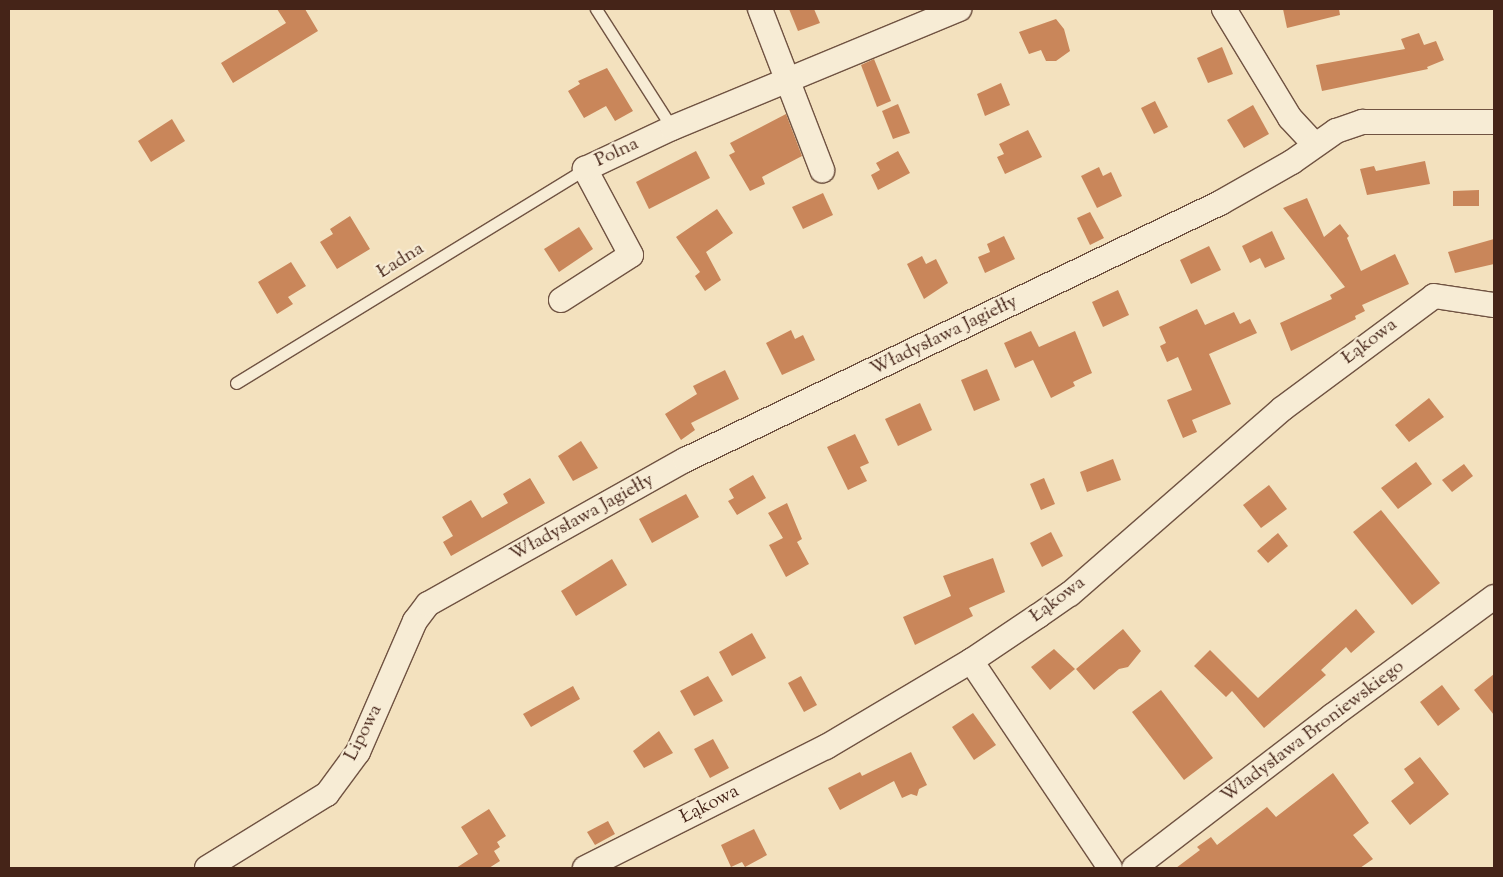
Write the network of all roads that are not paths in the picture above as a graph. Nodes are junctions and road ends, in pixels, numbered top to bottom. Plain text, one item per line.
1 (596, 9) edge
2 (760, 9) edge
3 (959, 9) edge
4 (1224, 9) edge
5 (789, 79) junction
6 (1494, 122) edge
7 (672, 128) junction
8 (1314, 144) junction
9 (585, 169) junction
10 (822, 170) dead end
11 (561, 300) dead end
12 (1494, 305) edge
13 (236, 383) dead end
14 (1494, 597) edge
15 (415, 621) joint
16 (971, 661) junction
17 (207, 868) edge
18 (585, 868) edge
19 (1110, 868) edge
20 (1134, 868) edge

1 - 7 lane
2 - 5 street
3 - 5 street, Polna
4 - 8 street
5 - 7 street, Polna
5 - 10 street
6 - 8 street, Władysława Jagiełły
7 - 9 street, Polna
8 - 15 street, Władysława Jagiełły
9 - 11 street, Polna
9 - 13 lane, Ładna
12 - 16 street, Łąkowa
14 - 20 street, Władysława Broniewskiego
15 - 17 street, Lipowa
16 - 18 street, Łąkowa
16 - 19 street

